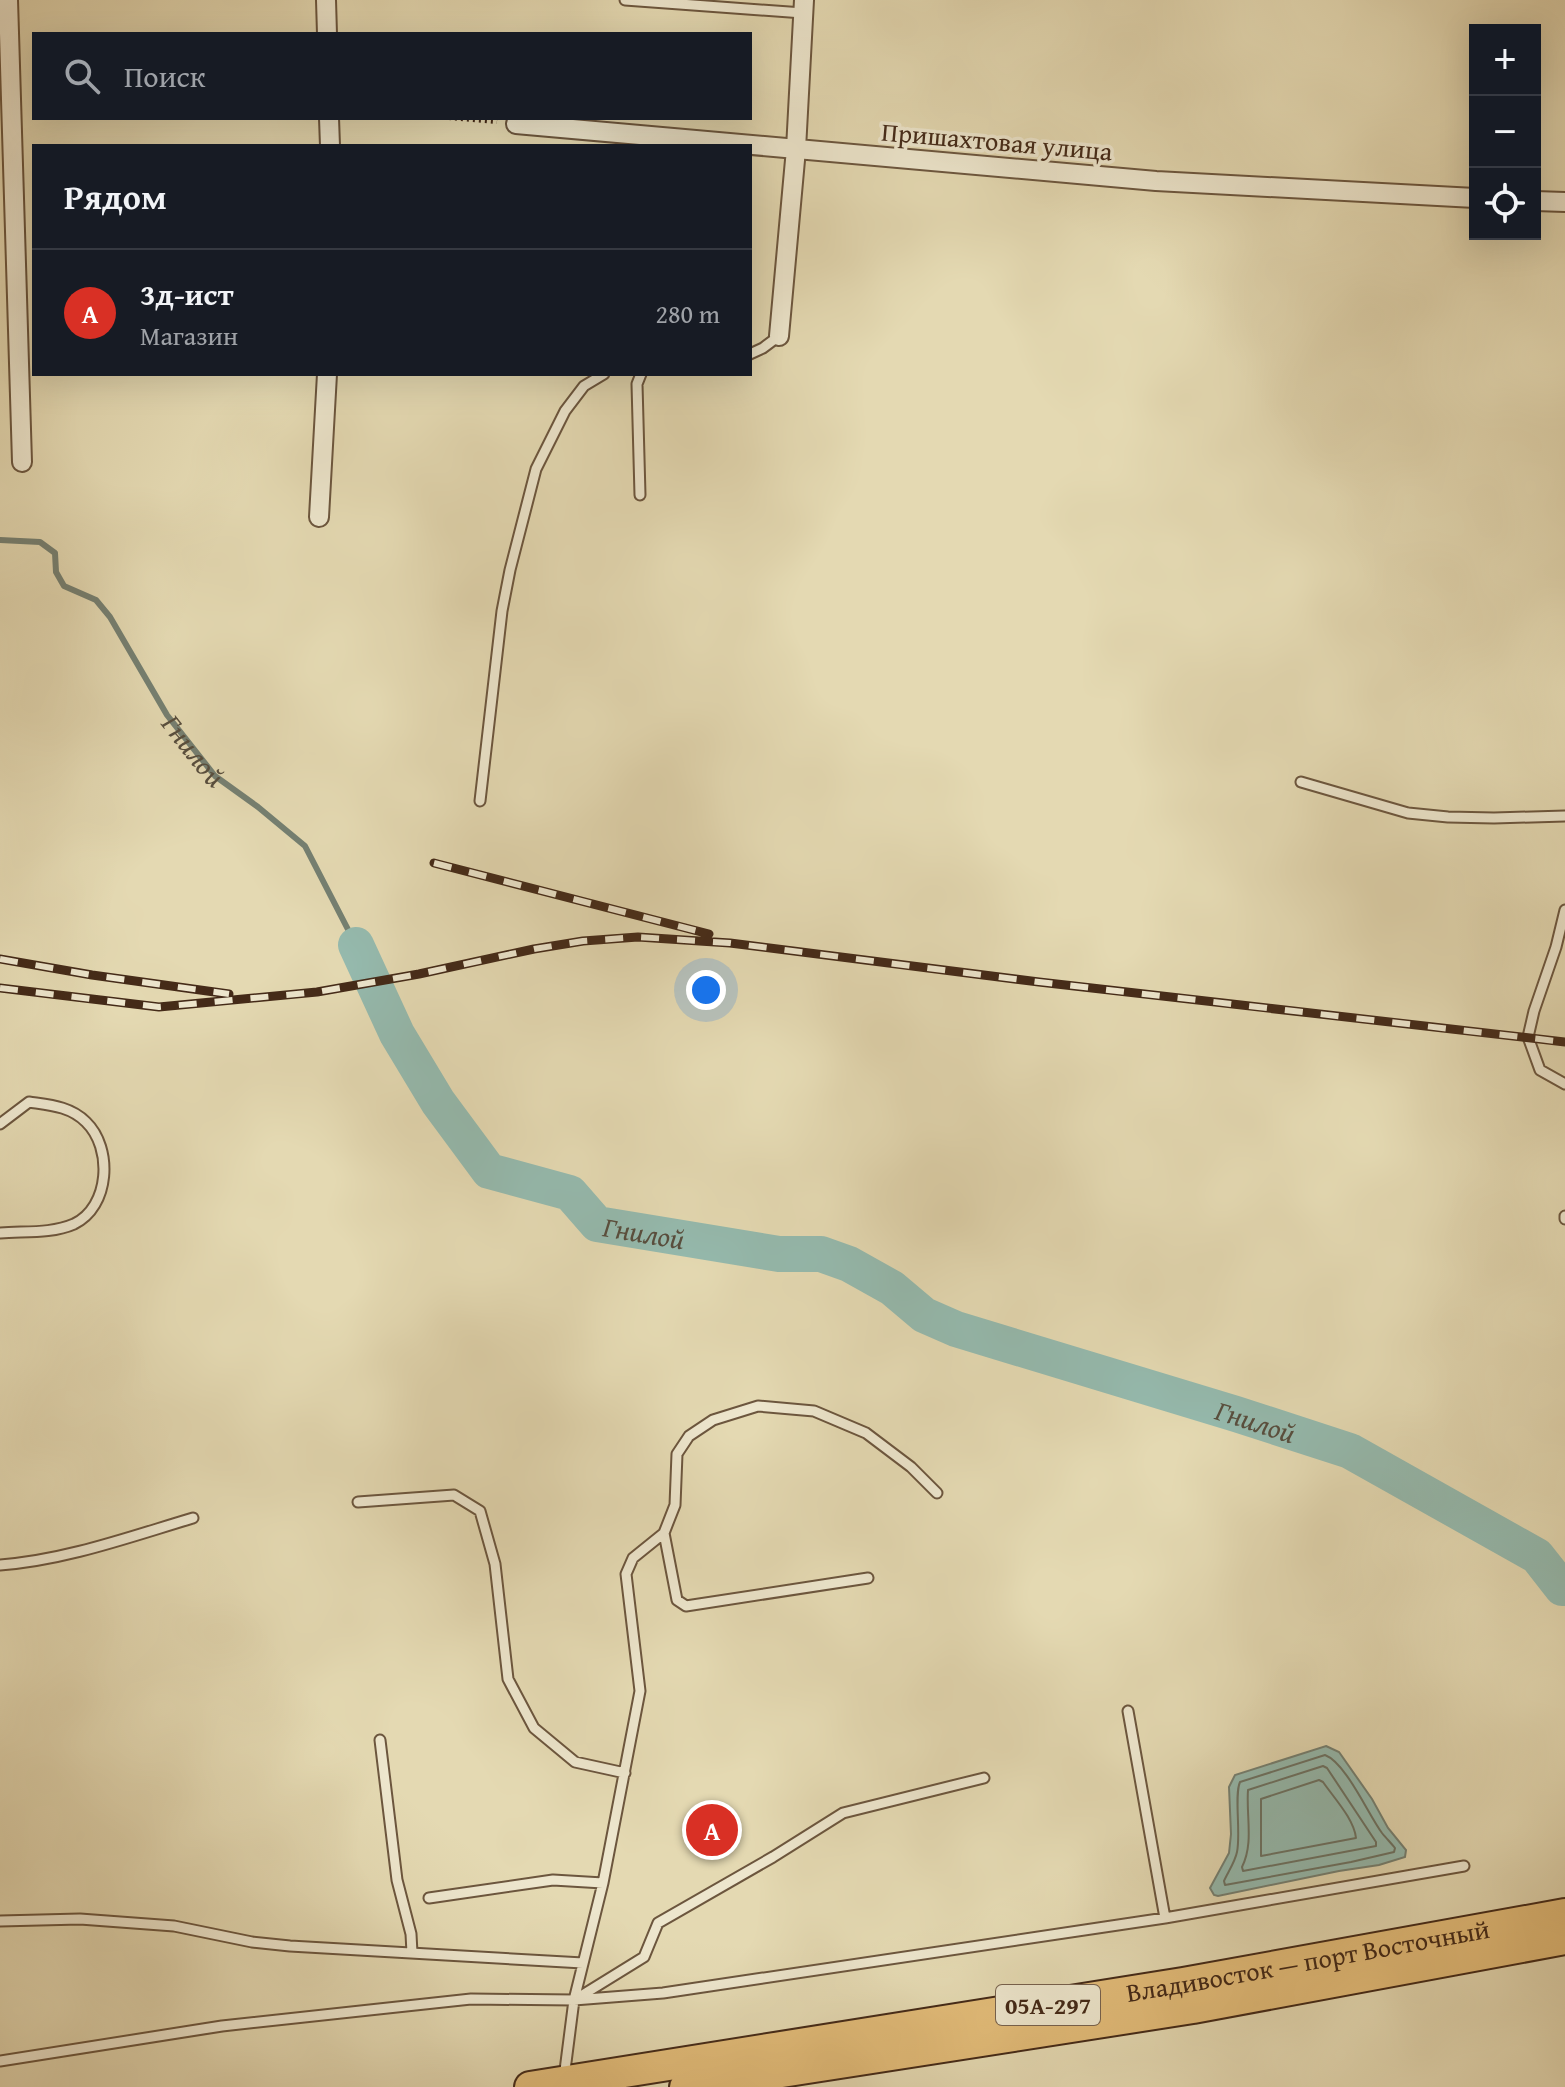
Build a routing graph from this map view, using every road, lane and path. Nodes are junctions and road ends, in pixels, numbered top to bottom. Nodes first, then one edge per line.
1 (8, 0) edge
2 (326, 0) edge
3 (625, 0) edge
4 (804, 6) edge
5 (327, 32) edge
6 (329, 120) edge
7 (471, 120) edge
8 (516, 124) joint
9 (330, 144) edge
10 (740, 144) edge
11 (752, 145) edge
12 (796, 149) junction
13 (1469, 198) edge
14 (1541, 201) edge
15 (1565, 202) edge
16 (779, 336) joint
17 (752, 353) edge
18 (327, 376) edge
19 (601, 376) edge
20 (640, 376) edge
21 (22, 462) dead end
22 (640, 495) dead end
23 (319, 517) dead end
24 (1301, 782) dead end
25 (480, 801) dead end
26 (1565, 816) edge
27 (1565, 910) edge
28 (1565, 1084) edge
29 (0, 1124) edge
30 (0, 1233) edge
31 (937, 1493) dead end
32 (358, 1502) dead end
33 (193, 1518) dead end
34 (664, 1533) junction
35 (0, 1565) edge
36 (868, 1578) dead end
37 (1128, 1711) dead end
38 (380, 1740) dead end
39 (625, 1773) junction
40 (984, 1778) dead end
41 (1464, 1866) dead end
42 (603, 1883) junction
43 (429, 1898) dead end
44 (1565, 1914) edge
45 (1165, 1918) junction
46 (0, 1921) edge
47 (1565, 1939) edge
48 (412, 1953) junction
49 (583, 1963) junction
50 (574, 2000) junction
51 (883, 2057) junction
52 (0, 2061) edge
53 (564, 2082) junction
54 (530, 2087) edge
55 (685, 2087) edge
56 (796, 2087) edge

1 - 21 street
2 - 5 street
3 - 4 lane
4 - 12 street
6 - 9 street
7 - 8 path
8 - 10 street, Пришахтовая улица
11 - 12 street, Пришахтовая улица
12 - 13 street, Пришахтовая улица
12 - 16 street
14 - 15 street
16 - 17 lane
18 - 23 street
19 - 25 lane
20 - 22 lane
24 - 26 lane
27 - 28 lane
29 - 30 lane
31 - 34 lane
32 - 39 lane
33 - 35 lane
34 - 36 lane
34 - 39 lane
37 - 45 lane
38 - 48 lane
39 - 42 lane
40 - 50 lane
41 - 45 lane
42 - 43 lane
42 - 49 lane
44 - 53 highway, Владивосток — порт Восточный / 05А-297
45 - 50 lane
46 - 48 lane
47 - 51 highway, Владивосток — порт Восточный / 05А-297
48 - 49 lane
49 - 50 lane
50 - 52 lane
50 - 53 lane
51 - 55 highway, Владивосток — порт Восточный / 05А-297
51 - 56 highway
53 - 54 highway, Владивосток — порт Восточный / 05А-297

